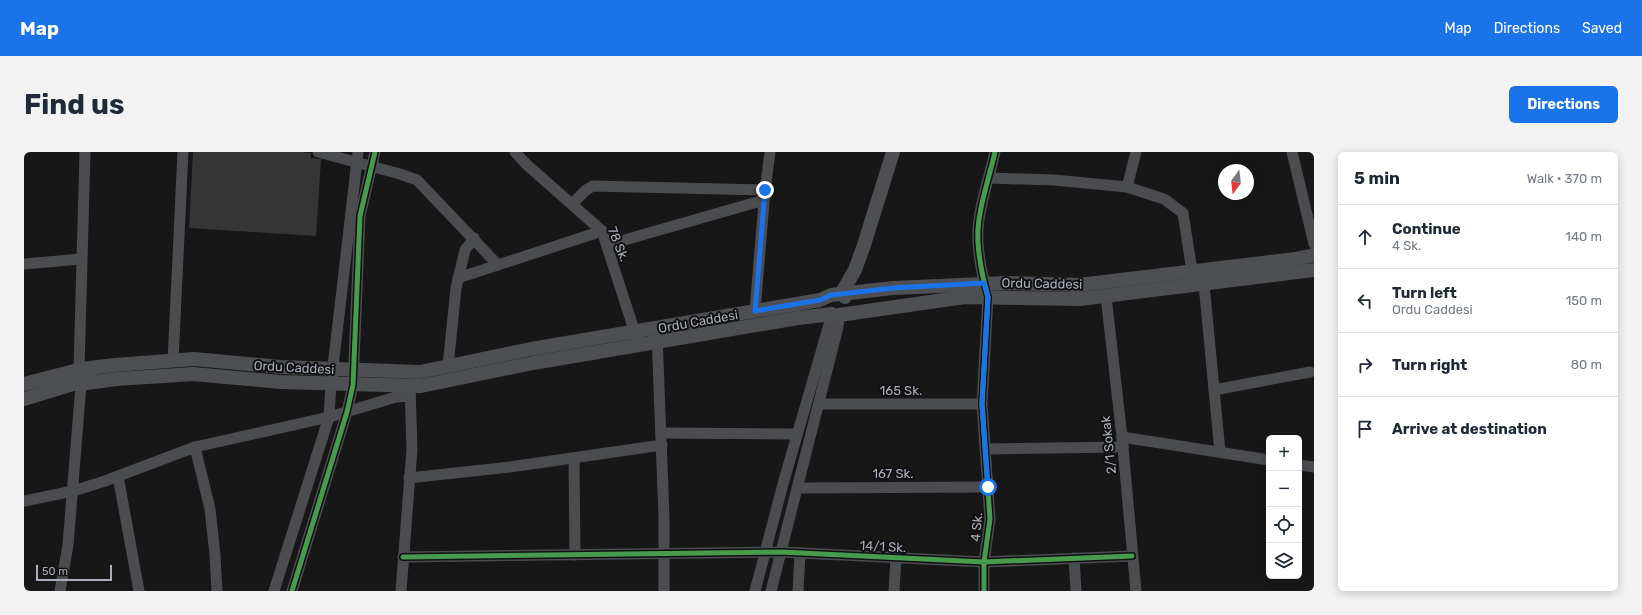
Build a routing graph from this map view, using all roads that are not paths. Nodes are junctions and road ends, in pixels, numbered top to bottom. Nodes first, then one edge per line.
1 (85, 152) edge
2 (183, 152) edge
3 (318, 152) edge
4 (375, 152) edge
5 (515, 152) edge
6 (770, 152) edge
7 (883, 152) edge
8 (893, 152) edge
9 (995, 152) edge
10 (1136, 152) edge
11 (1292, 152) edge
12 (358, 157) edge
13 (372, 166) junction
14 (989, 178) junction
15 (1127, 187) junction
16 (764, 195) junction
17 (572, 204) junction
18 (602, 231) junction
19 (474, 238) junction
20 (1314, 244) edge
21 (607, 245) junction
22 (1314, 255) edge
23 (81, 259) junction
24 (24, 264) edge
25 (498, 265) junction
26 (1314, 270) edge
27 (1198, 271) junction
28 (458, 278) junction
29 (1199, 285) junction
30 (1105, 289) junction
31 (986, 290) junction
32 (833, 296) junction
33 (755, 311) junction
34 (836, 314) junction
35 (656, 328) junction
36 (636, 332) junction
37 (658, 342) junction
38 (638, 346) junction
39 (173, 361) junction
40 (448, 366) junction
41 (333, 369) junction
42 (353, 370) junction
43 (1310, 372) dead end
44 (80, 377) junction
45 (24, 384) edge
46 (331, 384) junction
47 (353, 384) junction
48 (1214, 390) junction
49 (410, 391) junction
50 (24, 399) edge
51 (819, 404) junction
52 (982, 404) junction
53 (347, 412) junction
54 (329, 417) junction
55 (661, 433) junction
56 (797, 434) junction
57 (1122, 442) junction
58 (662, 445) junction
59 (195, 447) junction
60 (986, 450) junction
61 (1220, 452) junction
62 (574, 458) junction
63 (1266, 460) edge
64 (1302, 465) edge
65 (1314, 467) edge
66 (118, 476) junction
67 (410, 478) junction
68 (988, 487) junction
69 (798, 488) junction
70 (73, 491) junction
71 (24, 501) edge
72 (764, 552) junction
73 (781, 552) junction
74 (800, 553) junction
75 (665, 554) junction
76 (575, 555) junction
77 (1132, 556) junction
78 (403, 557) junction
79 (896, 558) junction
80 (1074, 558) junction
81 (984, 562) junction
82 (60, 591) edge
83 (139, 591) edge
84 (217, 591) edge
85 (274, 591) edge
86 (292, 591) edge
87 (401, 591) edge
88 (664, 591) edge
89 (755, 591) edge
90 (771, 591) edge
91 (798, 591) edge
92 (894, 591) edge
93 (984, 591) edge
94 (1076, 591) edge
95 (1136, 591) edge

1 - 23 street
2 - 39 street
3 - 12 street
4 - 13 street
5 - 17 street, 78 Sk.
6 - 16 street
7 - 32 main road
8 - 32 main road
9 - 14 street, 4 Sk.
10 - 15 street
11 - 20 street
12 - 13 street
12 - 41 street
13 - 19 street
13 - 42 street
14 - 15 street
14 - 31 street, 4 Sk.
15 - 27 street
16 - 17 street
16 - 21 street
16 - 33 street
17 - 18 street, 78 Sk.
18 - 21 street, 78 Sk.
18 - 25 street
19 - 25 street
19 - 28 street
21 - 36 street, 78 Sk.
22 - 27 main road, Ordu Caddesi
23 - 24 street
23 - 44 street
25 - 28 street
26 - 29 main road, Ordu Caddesi
27 - 29 main road
27 - 30 main road, Ordu Caddesi
28 - 40 street
29 - 30 main road, Ordu Caddesi
29 - 48 street
30 - 31 main road, Ordu Caddesi
30 - 57 street, 2/1 Sokak
31 - 32 main road, Ordu Caddesi
31 - 34 main road, Ordu Caddesi
31 - 52 street, 4 Sk.
32 - 33 main road, Ordu Caddesi
32 - 34 main road
32 - 34 main road
33 - 35 main road, Ordu Caddesi
34 - 37 main road, Ordu Caddesi
34 - 51 street
34 - 56 street
35 - 36 main road, Ordu Caddesi
35 - 37 street
36 - 38 street, 78 Sk.
36 - 40 main road, Ordu Caddesi
37 - 38 main road, Ordu Caddesi
37 - 55 street
38 - 49 main road, Ordu Caddesi
39 - 41 main road, Ordu Caddesi
39 - 44 main road, Ordu Caddesi
40 - 42 main road, Ordu Caddesi
41 - 42 main road, Ordu Caddesi
41 - 46 street
42 - 47 street
43 - 48 street
44 - 45 main road, Ordu Caddesi
44 - 46 main road, Ordu Caddesi
44 - 50 main road, Ordu Caddesi
44 - 70 street
46 - 47 main road, Ordu Caddesi
46 - 54 street
47 - 49 main road, Ordu Caddesi
47 - 53 street
48 - 61 street
49 - 53 street
49 - 67 street
51 - 52 street, 165 Sk.
51 - 69 street
52 - 60 street, 4 Sk.
53 - 54 street
53 - 86 street
54 - 59 street
54 - 85 street
55 - 56 street
55 - 58 street
56 - 72 street
57 - 60 street
57 - 61 street
57 - 77 street, 2/1 Sokak
58 - 62 street
58 - 75 street
59 - 66 street
59 - 84 street
60 - 68 street, 4 Sk.
61 - 63 street
62 - 67 street
62 - 76 street
64 - 65 street
66 - 70 street
66 - 83 street
67 - 78 street
68 - 69 street, 167 Sk.
68 - 81 street, 4 Sk.
69 - 73 street
70 - 71 street
70 - 82 street
72 - 73 street, 14/1 Sk.
72 - 75 street, 14/1 Sk.
72 - 89 street
73 - 74 street, 14/1 Sk.
73 - 90 street
74 - 79 street, 14/1 Sk.
74 - 91 street
75 - 76 street, 14/1 Sk.
75 - 88 street
76 - 78 street, 14/1 Sk.
77 - 80 street, 14/1 Sk.
77 - 95 street, 2/1 Sokak
78 - 87 street
79 - 81 street, 14/1 Sk.
79 - 92 street
80 - 81 street, 14/1 Sk.
80 - 94 street
81 - 93 street, 4 Sk.

